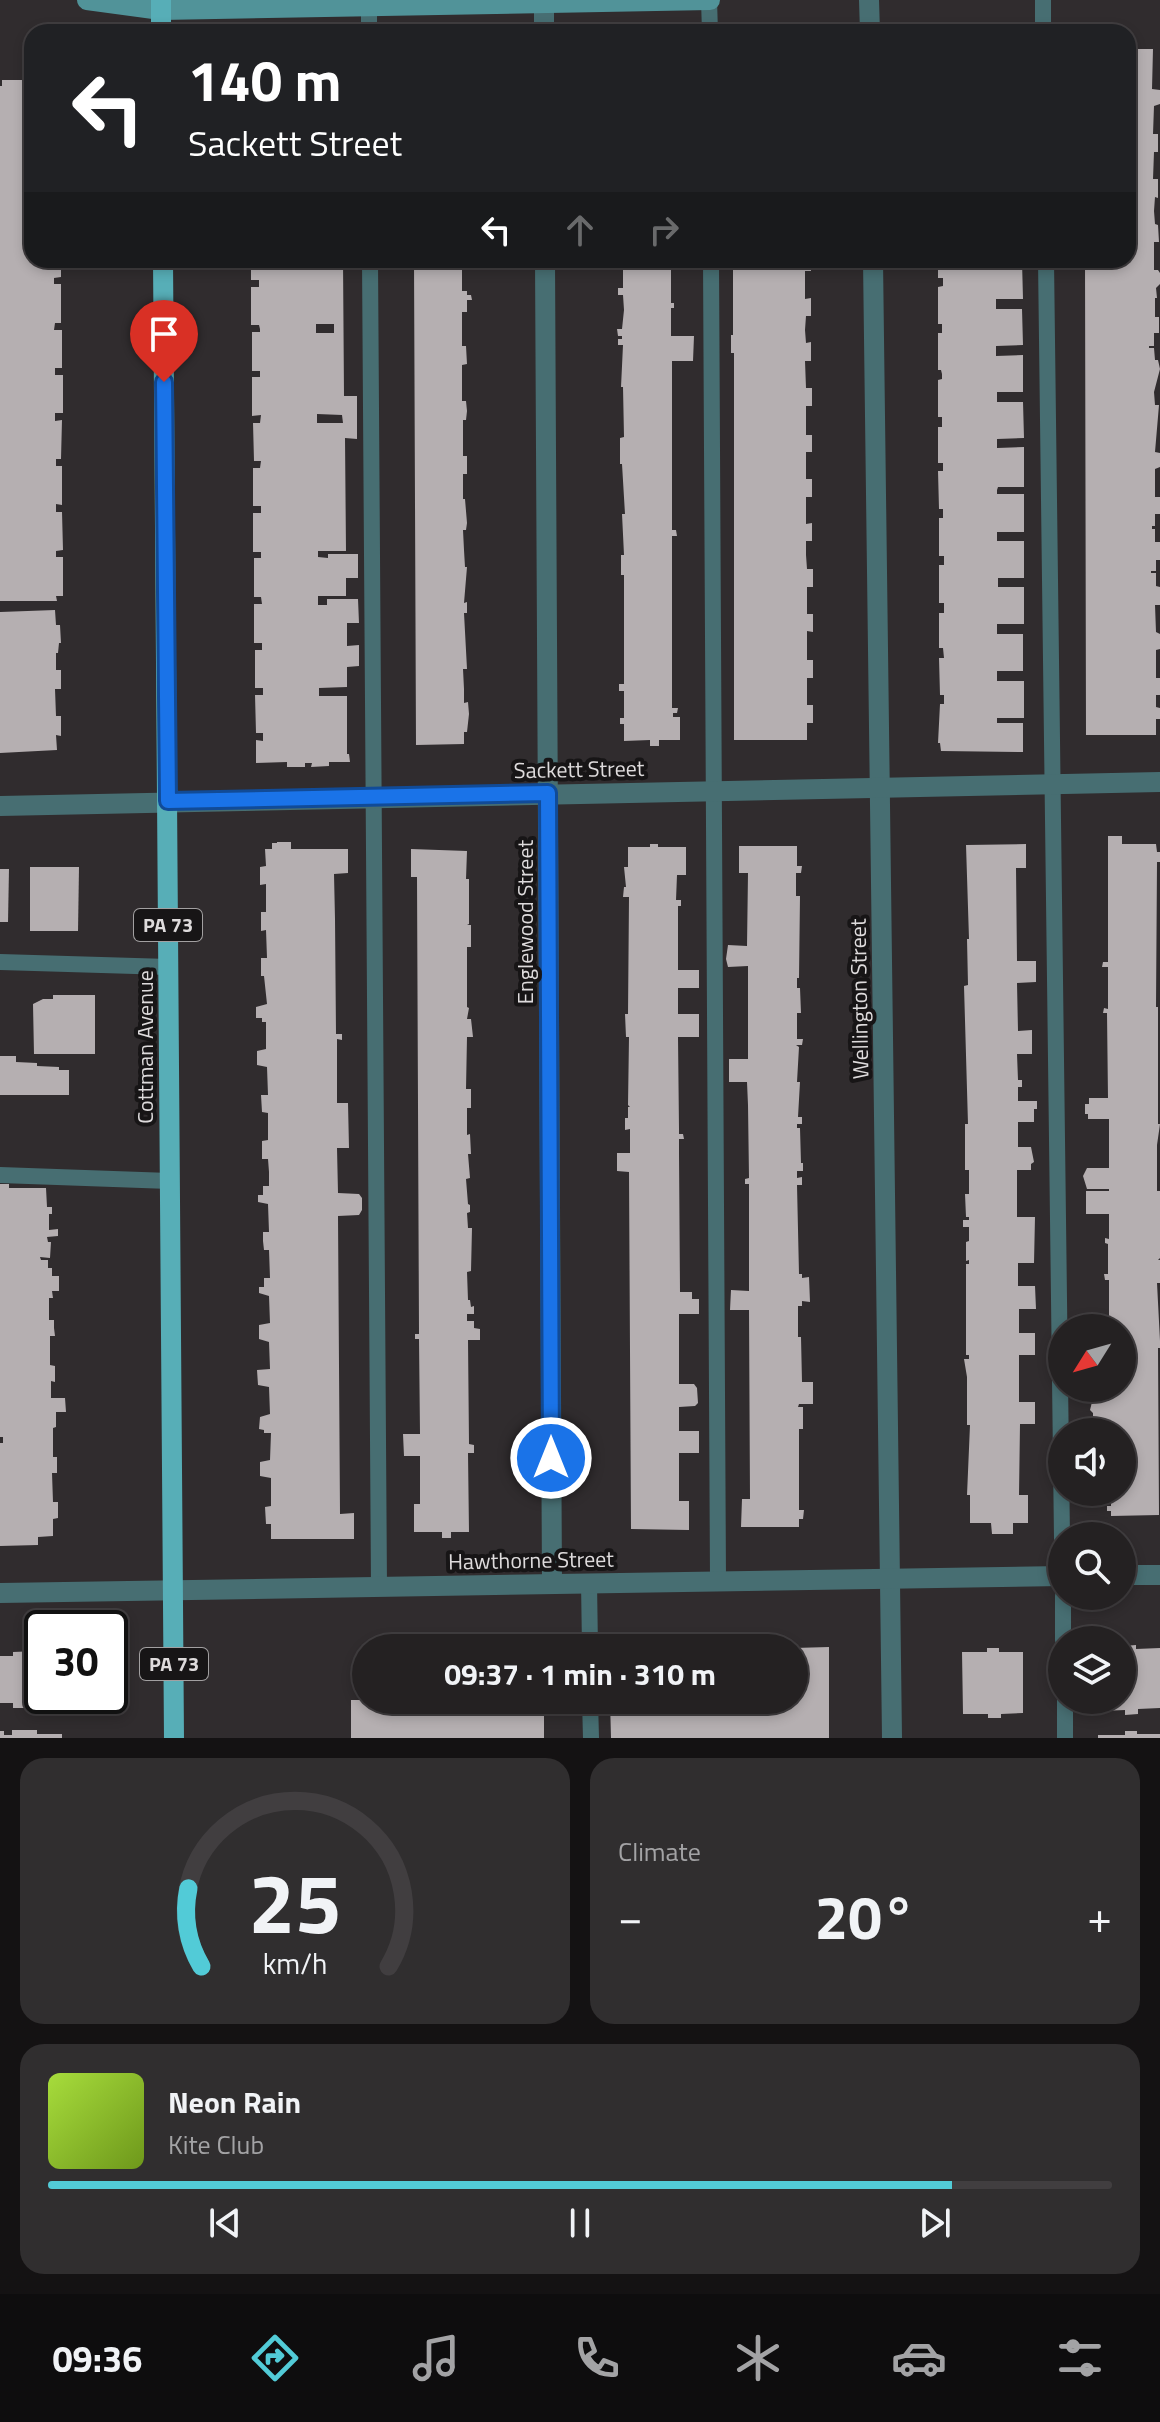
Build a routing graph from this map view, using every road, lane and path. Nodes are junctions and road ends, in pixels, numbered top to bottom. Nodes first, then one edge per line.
1 (87, 0) edge
2 (710, 0) edge
3 (869, 0) edge
4 (1043, 0) edge
5 (544, 2) edge
6 (369, 3) edge
7 (161, 5) edge
8 (369, 24) edge
9 (544, 24) edge
10 (710, 24) edge
11 (870, 24) edge
12 (1043, 24) edge
13 (163, 268) edge
14 (370, 268) edge
15 (545, 268) edge
16 (711, 268) edge
17 (873, 268) edge
18 (1046, 268) edge
19 (1160, 782) edge
20 (1054, 784) junction
21 (880, 786) junction
22 (715, 790) junction
23 (548, 793) junction
24 (373, 797) junction
25 (168, 801) junction
26 (0, 806) edge
27 (0, 962) edge
28 (169, 967) junction
29 (0, 1175) edge
30 (170, 1181) junction
31 (1062, 1522) edge
32 (1136, 1575) edge
33 (1160, 1575) edge
34 (1048, 1576) edge
35 (890, 1578) junction
36 (718, 1580) junction
37 (589, 1582) junction
38 (552, 1583) junction
39 (379, 1587) junction
40 (173, 1591) junction
41 (0, 1593) edge
42 (590, 1634) edge
43 (590, 1714) edge
44 (1065, 1714) edge
45 (174, 1738) edge
46 (591, 1738) edge
47 (892, 1738) edge
48 (1065, 1738) edge

1 - 7 street
2 - 5 street
2 - 10 lane
3 - 11 street
4 - 12 lane
5 - 6 street
5 - 9 street
6 - 7 street
6 - 8 lane
13 - 25 main road, Cottman Avenue / PA 73
14 - 24 lane
15 - 23 street, Englewood Street
16 - 22 lane
17 - 21 street, Wellington Street
18 - 20 lane
19 - 20 street, Sackett Street
20 - 21 street, Sackett Street
20 - 31 lane
21 - 22 street, Sackett Street
21 - 35 street, Wellington Street
22 - 23 street, Sackett Street
22 - 36 lane
23 - 24 street, Sackett Street
23 - 38 street, Englewood Street
24 - 25 street, Sackett Street
24 - 39 lane
25 - 26 street, Sackett Street
25 - 28 main road, Cottman Avenue / PA 73
27 - 28 lane
28 - 30 main road, Cottman Avenue / PA 73
29 - 30 lane
30 - 40 main road, Cottman Avenue / PA 73
32 - 33 street
34 - 35 street, Hawthorne Street
35 - 36 street, Hawthorne Street
35 - 47 street, Wellington Street
36 - 37 street, Hawthorne Street
37 - 38 street, Hawthorne Street
37 - 42 lane
38 - 39 street, Hawthorne Street
39 - 40 street, Hawthorne Street
40 - 41 street, Hawthorne Street
40 - 45 main road, Cottman Avenue / PA 73
43 - 46 lane
44 - 48 lane

